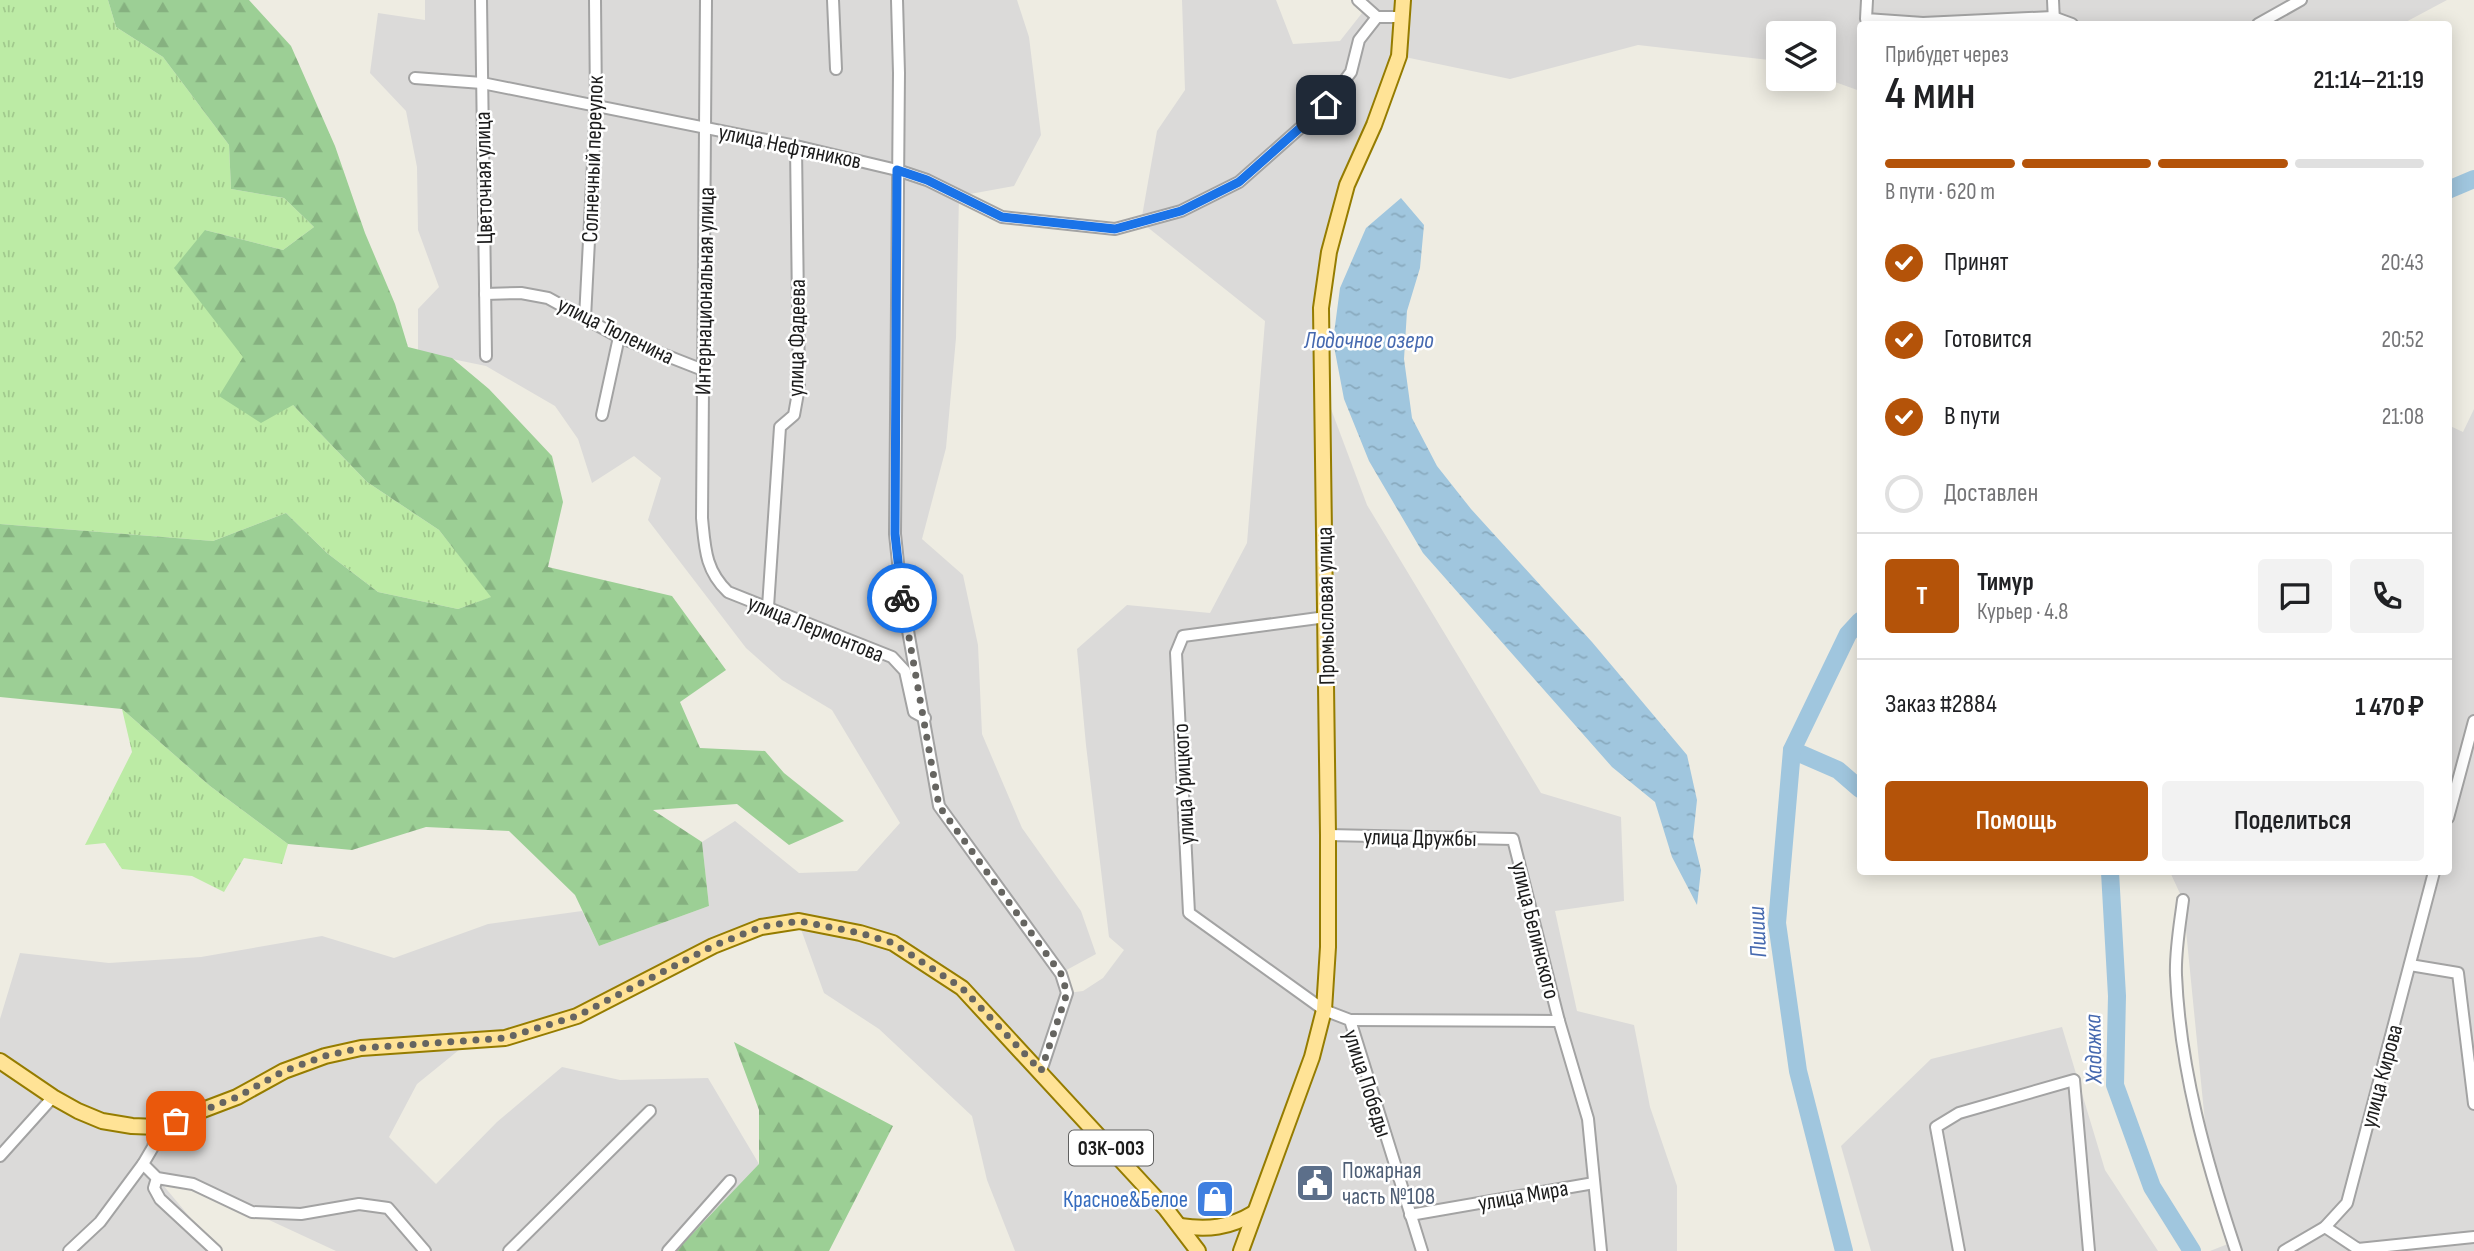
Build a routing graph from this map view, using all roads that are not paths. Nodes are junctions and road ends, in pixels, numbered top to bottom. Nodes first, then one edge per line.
1 (481, 0) edge
2 (595, 0) edge
3 (706, 0) edge
4 (833, 0) edge
5 (897, 0) edge
6 (1357, 0) edge
7 (1403, 0) edge
8 (1867, 0) edge
9 (2053, 0) edge
10 (2301, 0) edge
11 (1377, 17) junction
12 (1402, 17) junction
13 (1894, 21) edge
14 (2053, 21) edge
15 (2263, 21) edge
16 (836, 69) dead end
17 (415, 78) dead end
18 (482, 83) junction
19 (596, 105) junction
20 (706, 127) junction
21 (796, 146) junction
22 (897, 170) junction
23 (485, 293) junction
24 (586, 318) junction
25 (619, 337) junction
26 (486, 356) dead end
27 (704, 370) junction
28 (601, 415) dead end
29 (716, 581) joint
30 (768, 607) junction
31 (1326, 617) junction
32 (925, 718) junction
33 (2474, 721) edge
34 (2452, 803) edge
35 (1328, 835) junction
36 (1513, 839) joint
37 (2433, 875) edge
38 (2183, 900) dead end
39 (2410, 965) junction
40 (1324, 1010) junction
41 (1350, 1020) junction
42 (1559, 1021) junction
43 (0, 1061) edge
44 (1041, 1071) junction
45 (53, 1097) junction
46 (2474, 1104) edge
47 (650, 1111) dead end
48 (158, 1127) junction
49 (0, 1156) edge
50 (143, 1164) junction
51 (157, 1178) junction
52 (730, 1181) dead end
53 (1594, 1183) junction
54 (1254, 1213) junction
55 (1410, 1215) junction
56 (1180, 1226) junction
57 (2325, 1227) junction
58 (2474, 1237) edge
59 (69, 1251) edge
60 (216, 1251) edge
61 (425, 1251) edge
62 (509, 1251) edge
63 (668, 1251) edge
64 (1198, 1251) edge
65 (1241, 1251) edge
66 (1422, 1251) edge
67 (1601, 1251) edge
68 (1959, 1251) edge
69 (2089, 1251) edge
70 (2236, 1251) edge
71 (2284, 1251) edge

1 - 18 street, Цветочная улица
2 - 19 street, Солнечный переулок
3 - 20 street, Интернациональная улица
4 - 16 street
5 - 22 street
6 - 11 street
7 - 12 main road, Промысловая улица
8 - 13 street
9 - 14 street
10 - 15 street
11 - 12 street
11 - 22 street, улица Нефтяников
12 - 31 main road, Промысловая улица
17 - 18 street, улица Нефтяников
18 - 19 street, улица Нефтяников
18 - 23 street, Цветочная улица
19 - 20 street, улица Нефтяников
19 - 24 street, Солнечный переулок
20 - 21 street, улица Нефтяников
20 - 27 street, Интернациональная улица
21 - 22 street, улица Нефтяников
21 - 30 street, улица Фадеева
22 - 32 street
23 - 24 street, улица Тюленина
23 - 26 street, Цветочная улица
24 - 25 street, улица Тюленина
25 - 27 street, улица Тюленина
25 - 28 street
27 - 29 street, Интернациональная улица
29 - 30 street, улица Лермонтова
30 - 32 street, улица Лермонтова
31 - 35 main road, Промысловая улица
31 - 40 street, улица Урицкого
32 - 44 street
33 - 34 street
35 - 36 street, улица Дружбы
35 - 40 main road, Промысловая улица
36 - 42 street, улица Белинского
37 - 39 street, улица Кирова
38 - 70 street
39 - 46 street
39 - 57 street, улица Кирова
40 - 41 street, улица Победы
40 - 54 main road, Промысловая улица
41 - 42 street
41 - 55 street, улица Победы
42 - 53 street, улица Мира
43 - 45 main road, 03К-003
44 - 48 main road, 03К-003
44 - 56 main road, 03К-003
45 - 48 main road, 03К-003
45 - 49 street
47 - 62 street
48 - 50 street
50 - 51 street
50 - 59 street
51 - 60 street
51 - 61 street
52 - 63 street
53 - 55 street, улица Мира
53 - 67 street, улица Мира
54 - 56 main road
54 - 65 main road, Промысловая улица
55 - 66 street, улица Победы
56 - 64 main road, 03К-003
57 - 58 street
57 - 71 street, улица Кирова
68 - 69 street

